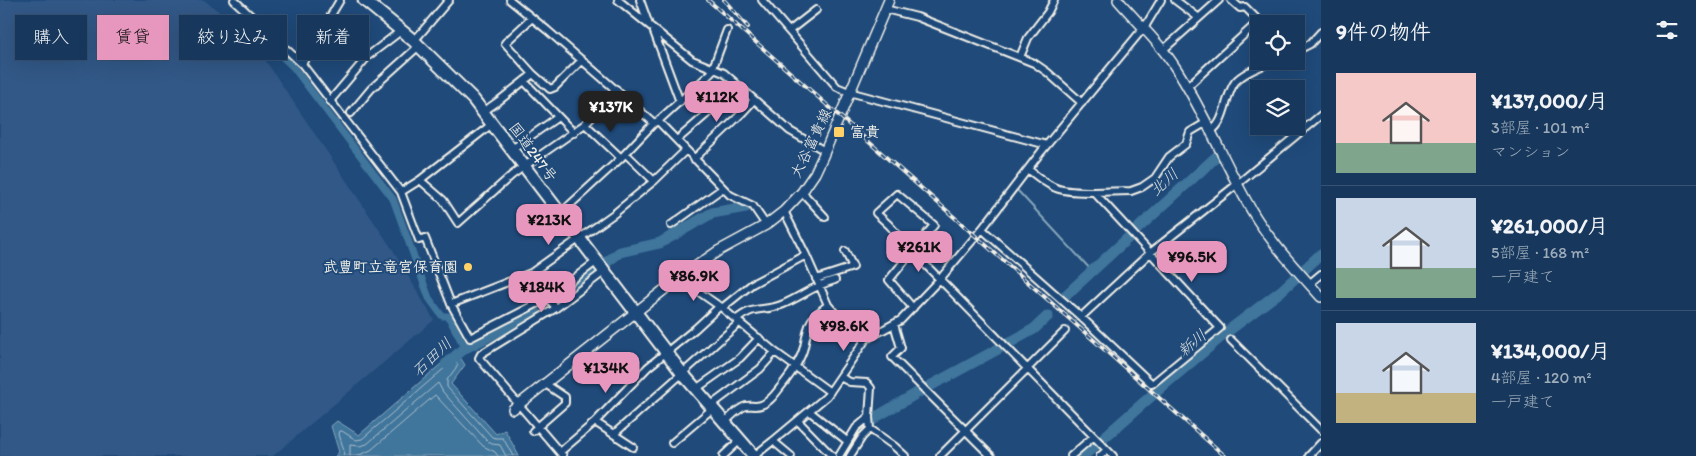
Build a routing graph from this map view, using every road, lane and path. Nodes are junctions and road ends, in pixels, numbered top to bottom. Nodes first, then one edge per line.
1 (234, 0) edge
2 (340, 0) edge
3 (364, 0) edge
4 (449, 0) edge
5 (510, 0) edge
6 (618, 0) edge
7 (640, 0) edge
8 (762, 0) edge
9 (1054, 0) edge
10 (1118, 0) edge
11 (1162, 0) edge
12 (1175, 0) edge
13 (1219, 0) edge
14 (1231, 0) edge
15 (887, 4) edge
16 (816, 10) dead end
17 (1253, 15) edge
18 (532, 18) junction
19 (1199, 18) junction
20 (651, 27) junction
21 (1143, 28) junction
22 (402, 30) junction
23 (726, 30) dead end
24 (788, 31) junction
25 (1250, 31) edge
26 (1321, 32) edge
27 (417, 43) junction
28 (1305, 46) edge
29 (1163, 50) junction
30 (1020, 57) junction
31 (582, 60) junction
32 (302, 64) junction
33 (713, 69) junction
34 (1253, 70) edge
35 (533, 74) junction
36 (524, 81) junction
37 (738, 86) junction
38 (1188, 86) junction
39 (616, 90) junction
40 (849, 92) junction
41 (754, 100) junction
42 (330, 101) junction
43 (680, 102) junction
44 (1082, 103) junction
45 (483, 112) junction
46 (351, 113) dead end
47 (1321, 115) edge
48 (558, 117) junction
49 (656, 122) junction
50 (492, 124) junction
51 (586, 124) junction
52 (1209, 126) junction
53 (574, 133) junction
54 (677, 140) junction
55 (1047, 144) junction
56 (512, 149) junction
57 (686, 150) junction
58 (825, 151) junction
59 (624, 156) junction
60 (694, 159) junction
61 (524, 166) junction
62 (1028, 169) junction
63 (420, 180) junction
64 (654, 181) junction
65 (1238, 184) junction
66 (722, 188) junction
67 (401, 192) junction
68 (802, 192) junction
69 (1094, 192) junction
70 (784, 211) junction
71 (561, 214) junction
72 (825, 217) dead end
73 (671, 225) dead end
74 (766, 225) junction
75 (982, 229) junction
76 (579, 237) junction
77 (845, 251) dead end
78 (912, 252) junction
79 (1150, 253) junction
80 (806, 255) junction
81 (597, 261) junction
82 (605, 271) junction
83 (1321, 274) edge
84 (679, 278) junction
85 (940, 279) junction
86 (835, 280) dead end
87 (817, 282) junction
88 (1308, 282) junction
89 (1321, 297) edge
90 (548, 298) junction
91 (451, 304) junction
92 (828, 305) junction
93 (721, 307) junction
94 (556, 308) junction
95 (913, 308) junction
96 (636, 311) junction
97 (1081, 317) junction
98 (738, 321) junction
99 (894, 324) junction
100 (1065, 331) dead end
101 (758, 338) junction
102 (866, 339) junction
103 (1231, 340) dead end
104 (666, 352) junction
105 (775, 352) junction
106 (795, 366) junction
107 (1028, 370) junction
108 (682, 373) junction
109 (840, 377) junction
110 (544, 383) junction
111 (696, 389) junction
112 (830, 392) junction
113 (516, 406) junction
114 (711, 408) junction
115 (809, 411) junction
116 (869, 417) junction
117 (798, 421) junction
118 (595, 422) junction
119 (724, 423) junction
120 (536, 428) junction
121 (870, 429) junction
122 (1321, 430) edge
123 (965, 432) junction
124 (614, 434) junction
125 (1093, 437) junction
126 (740, 440) junction
127 (773, 441) junction
128 (847, 441) junction
129 (1321, 443) edge
130 (672, 444) dead end
131 (633, 447) dead end
132 (1107, 450) junction
133 (562, 454) edge
134 (723, 456) edge
135 (754, 456) edge
136 (791, 456) edge
137 (832, 456) edge
138 (839, 456) edge
139 (850, 456) edge
140 (905, 456) edge
141 (940, 456) edge
142 (991, 456) edge
143 (1071, 456) edge
144 (1100, 456) edge
145 (1113, 456) edge
146 (1309, 456) edge

1 - 32 street
2 - 32 street
3 - 22 highway, 国道247号
4 - 27 street
5 - 18 street
6 - 20 street
7 - 20 street
8 - 24 street
9 - 30 street
10 - 21 street
11 - 21 street
12 - 19 street
13 - 19 street
14 - 17 street
15 - 30 street
15 - 40 street, 大谷富貴線
16 - 24 street
18 - 31 street
18 - 35 street
19 - 29 street
20 - 33 street
20 - 43 street
21 - 29 street
21 - 44 street
22 - 27 highway, 国道247号
22 - 42 street
23 - 33 street
24 - 40 street
25 - 38 street
26 - 28 street
27 - 45 highway, 国道247号
27 - 46 street
29 - 38 street
30 - 44 street
31 - 35 street
31 - 39 street
32 - 42 street
33 - 37 street
33 - 43 street
34 - 52 street
35 - 36 street
36 - 45 street
36 - 48 street
37 - 41 street
37 - 54 street
38 - 52 street
39 - 49 street
39 - 51 street
40 - 55 street
40 - 58 street, 大谷富貴線
41 - 58 street
41 - 60 street
42 - 67 street
43 - 49 street
44 - 55 street
45 - 50 highway, 国道247号
47 - 65 street
48 - 53 street
48 - 56 street
49 - 54 street
49 - 59 street
50 - 56 highway, 国道247号
50 - 63 street
51 - 53 street
51 - 59 street
52 - 65 street
52 - 69 street
53 - 61 street
54 - 57 street
55 - 62 street
56 - 61 highway, 国道247号
57 - 60 street
57 - 64 street
58 - 68 street, 大谷富貴線
59 - 64 street
59 - 71 street
60 - 66 street
61 - 63 street
61 - 71 highway, 国道247号
62 - 69 street
62 - 75 street
63 - 67 street
64 - 76 street
65 - 79 street
65 - 88 street
66 - 73 street
66 - 74 street
67 - 91 street
68 - 70 street, 大谷富貴線
68 - 72 street
69 - 79 street
70 - 74 street, 大谷富貴線
70 - 80 street
71 - 76 highway, 国道247号
74 - 84 street, 大谷富貴線
75 - 85 street
75 - 97 street
76 - 81 highway, 国道247号
76 - 91 street
77 - 87 street
78 - 78 street
78 - 85 street
78 - 95 street
79 - 97 street
79 - 97 street
80 - 87 street
80 - 93 street
81 - 82 highway, 国道247号
81 - 90 street
82 - 94 street
82 - 96 highway, 国道247号
83 - 88 street
84 - 93 street
84 - 96 street, 大谷富貴線
85 - 95 street
85 - 107 street
86 - 87 street
87 - 92 street
87 - 98 street
88 - 89 street
90 - 91 street
90 - 94 street
92 - 102 street
92 - 106 street
93 - 98 street
93 - 104 street
94 - 113 street
95 - 99 street
96 - 104 highway, 国道247号
96 - 110 street, 大谷富貴線
98 - 101 street
98 - 108 street
99 - 102 street
99 - 123 street
100 - 107 street
101 - 105 street
101 - 111 street
102 - 109 street
103 - 122 street
104 - 108 highway, 国道247号
104 - 118 street
105 - 106 street
105 - 114 street
106 - 112 street
106 - 119 street
107 - 123 street
107 - 125 street
108 - 111 highway, 国道247号
108 - 124 street
109 - 112 street
109 - 116 street
110 - 113 street, 大谷富貴線
110 - 120 street
111 - 114 highway, 国道247号
112 - 115 street
113 - 120 street
114 - 119 highway, 国道247号
114 - 130 street
115 - 117 street
115 - 128 street
116 - 121 street
116 - 128 street
117 - 127 street
117 - 137 street
118 - 124 street
118 - 133 street
119 - 126 highway, 国道247号
120 - 133 street
121 - 139 street
121 - 140 street
123 - 141 street
123 - 142 street
124 - 131 street
125 - 132 street
125 - 143 street
126 - 134 street
126 - 135 highway, 国道247号
127 - 135 street
127 - 136 street
128 - 138 street
129 - 146 street
132 - 144 street
132 - 145 street

